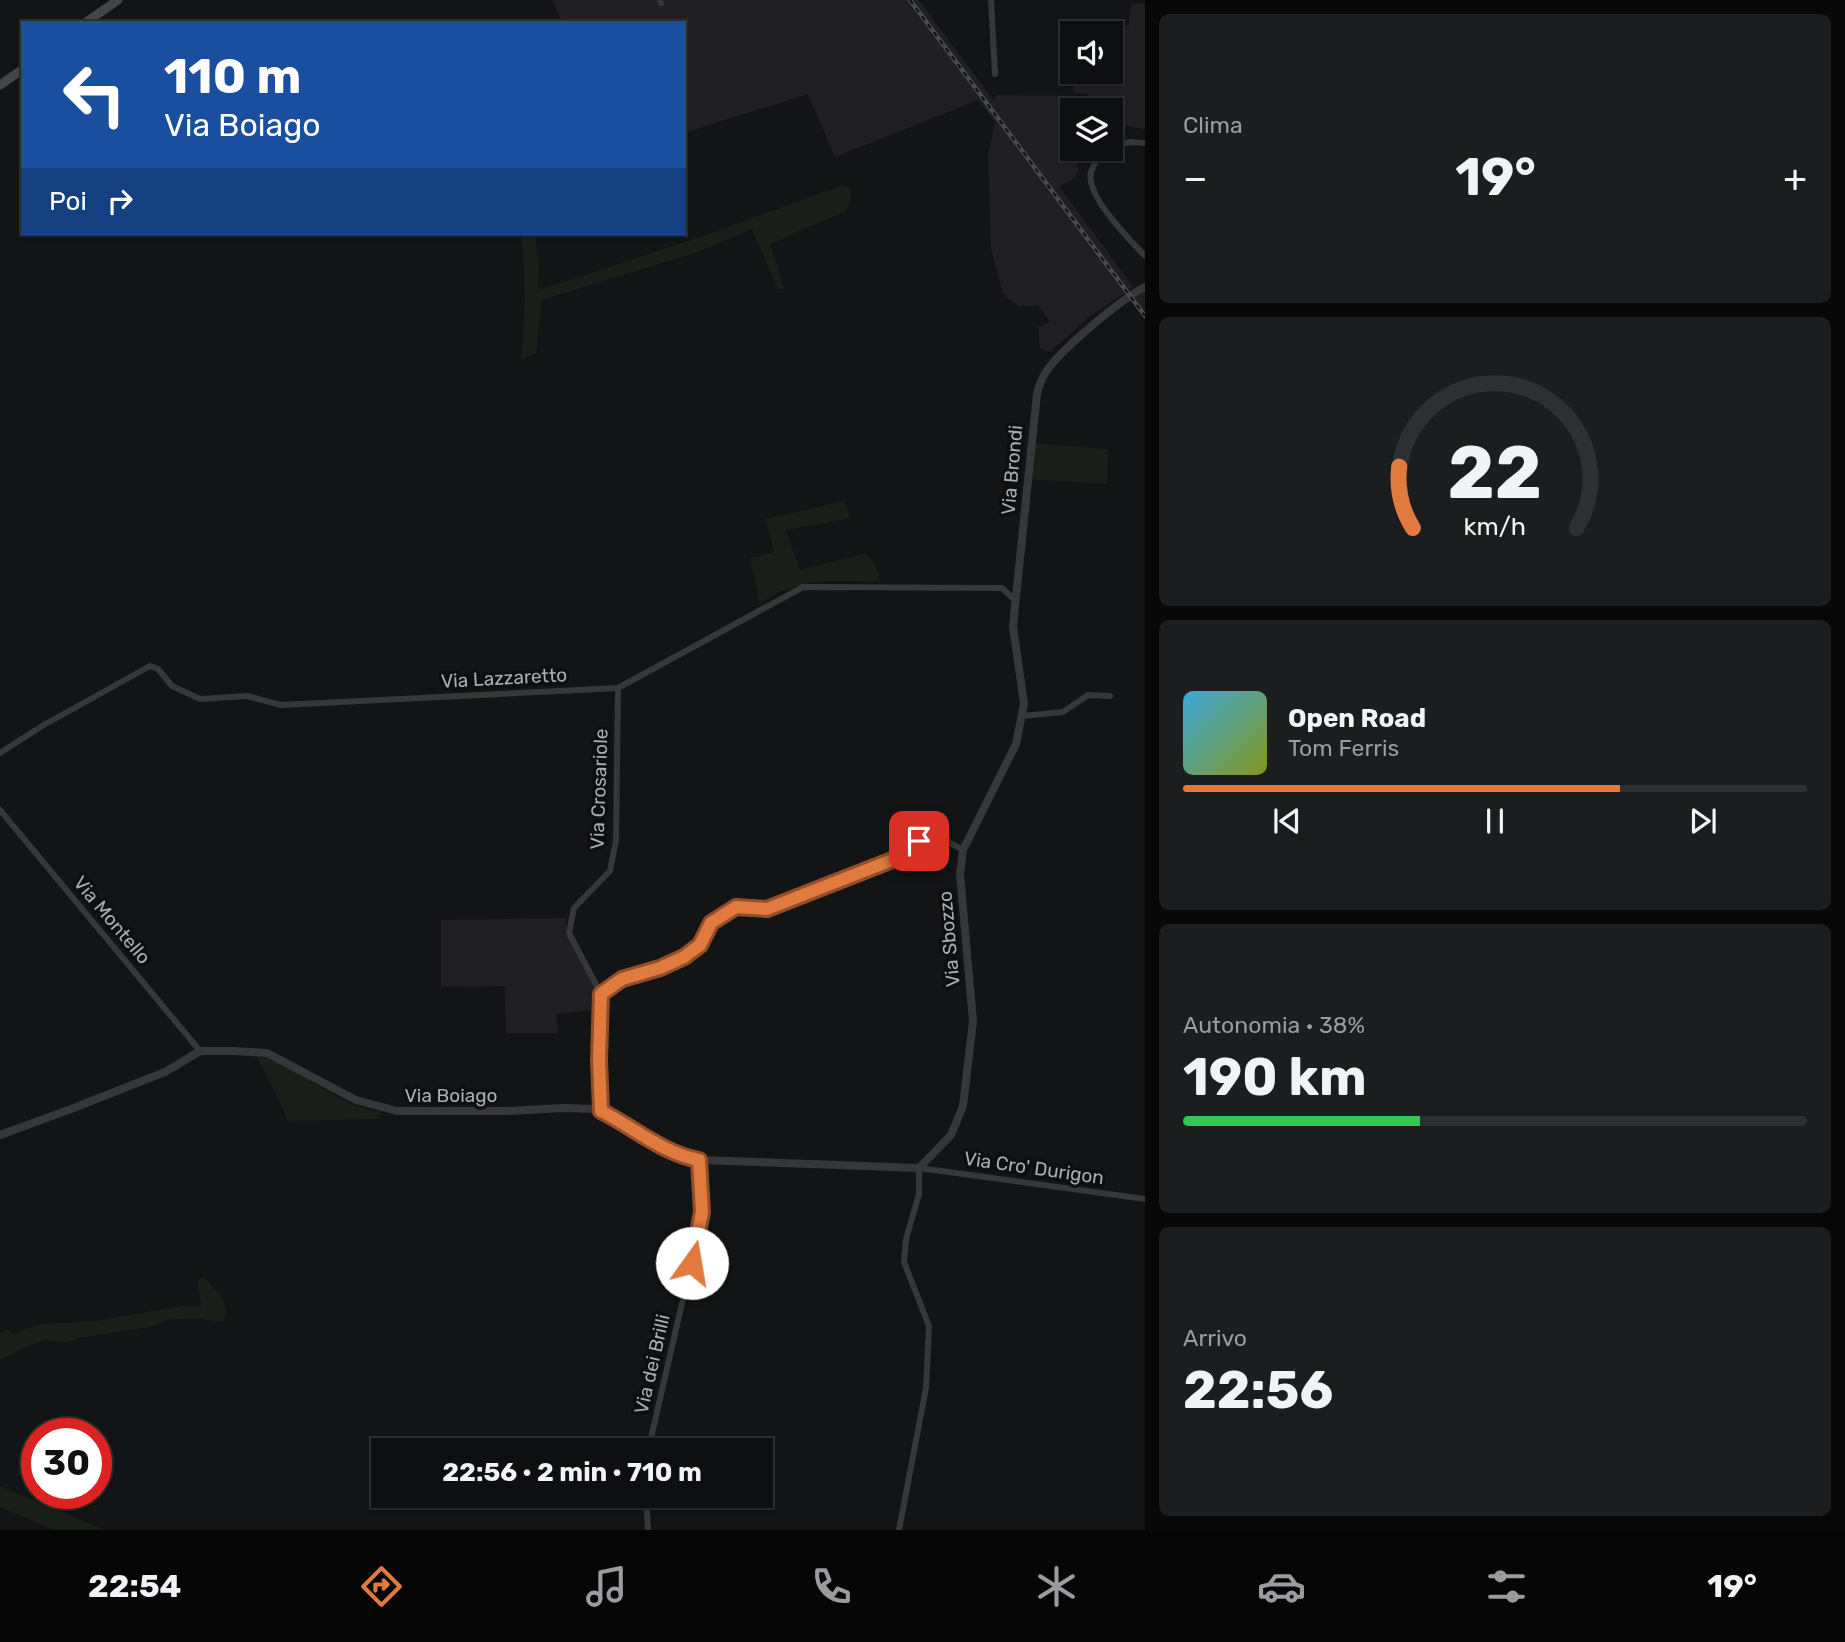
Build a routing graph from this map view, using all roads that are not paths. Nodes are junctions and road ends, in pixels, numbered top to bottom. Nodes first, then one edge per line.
1 (118, 0) edge
2 (990, 0) edge
3 (97, 19) edge
4 (21, 70) edge
5 (995, 74) dead end
6 (0, 85) edge
7 (1145, 142) edge
8 (1123, 144) edge
9 (1100, 161) edge
10 (1145, 256) edge
11 (1145, 287) edge
12 (1016, 600) junction
13 (618, 688) junction
14 (1110, 696) dead end
15 (1024, 704) joint
16 (1022, 716) junction
17 (0, 753) edge
18 (0, 810) edge
19 (963, 850) junction
20 (601, 994) junction
21 (200, 1051) junction
22 (601, 1111) junction
23 (0, 1135) edge
24 (699, 1160) junction
25 (919, 1168) junction
26 (1145, 1199) edge
27 (651, 1438) edge
28 (647, 1508) edge
29 (648, 1530) edge
30 (900, 1530) edge

1 - 3 main road
2 - 5 street
4 - 6 main road
7 - 8 street
9 - 10 street
11 - 12 street, Via Brondi
12 - 13 street, Via Lazzaretto
12 - 15 street, Via Brondi
13 - 17 street, Via Lazzaretto
13 - 20 street, Via Crosariole
14 - 16 street
15 - 16 street, Via Sbozzo
16 - 19 street, Via Sbozzo
18 - 21 street, Via Montello
19 - 20 street
19 - 25 street, Via Sbozzo
20 - 22 street, Via Crosariole
21 - 22 street, Via Boiago
21 - 23 street
22 - 24 street, Via Boiago
24 - 25 street, Via Boiago
24 - 27 street, Via dei Brilli
25 - 26 street, Via Cro' Durigon
25 - 30 street
28 - 29 street

